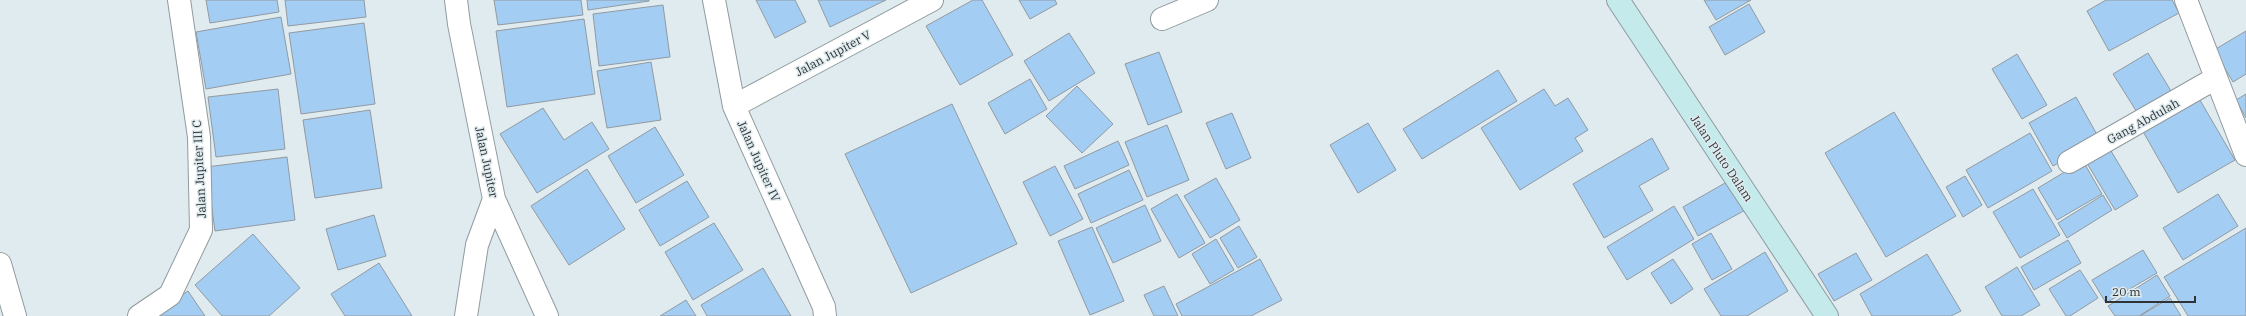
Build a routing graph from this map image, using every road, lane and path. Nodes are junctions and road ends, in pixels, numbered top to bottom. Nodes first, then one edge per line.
1 (179, 0) edge
2 (456, 0) edge
3 (714, 0) edge
4 (932, 0) edge
5 (1207, 0) edge
6 (2186, 0) edge
7 (1621, 1) edge
8 (1162, 19) dead end
9 (2216, 78) junction
10 (734, 106) junction
11 (2246, 155) edge
12 (2069, 162) dead end
13 (494, 199) junction
14 (0, 264) edge
15 (15, 316) edge
16 (139, 316) edge
17 (466, 316) edge
18 (547, 316) edge
19 (825, 316) edge
20 (1827, 316) edge

1 - 16 street, Jalan Jupiter III C
2 - 13 street, Jalan Jupiter
3 - 10 street, Jalan Jupiter IV
4 - 10 street, Jalan Jupiter V
5 - 8 street
6 - 9 street
7 - 20 street, Jalan Pluto Dalam
9 - 11 street
9 - 12 street, Gang Abdulah
10 - 19 street, Jalan Jupiter IV
13 - 17 street
13 - 18 street, Jalan Jupiter
14 - 15 street

